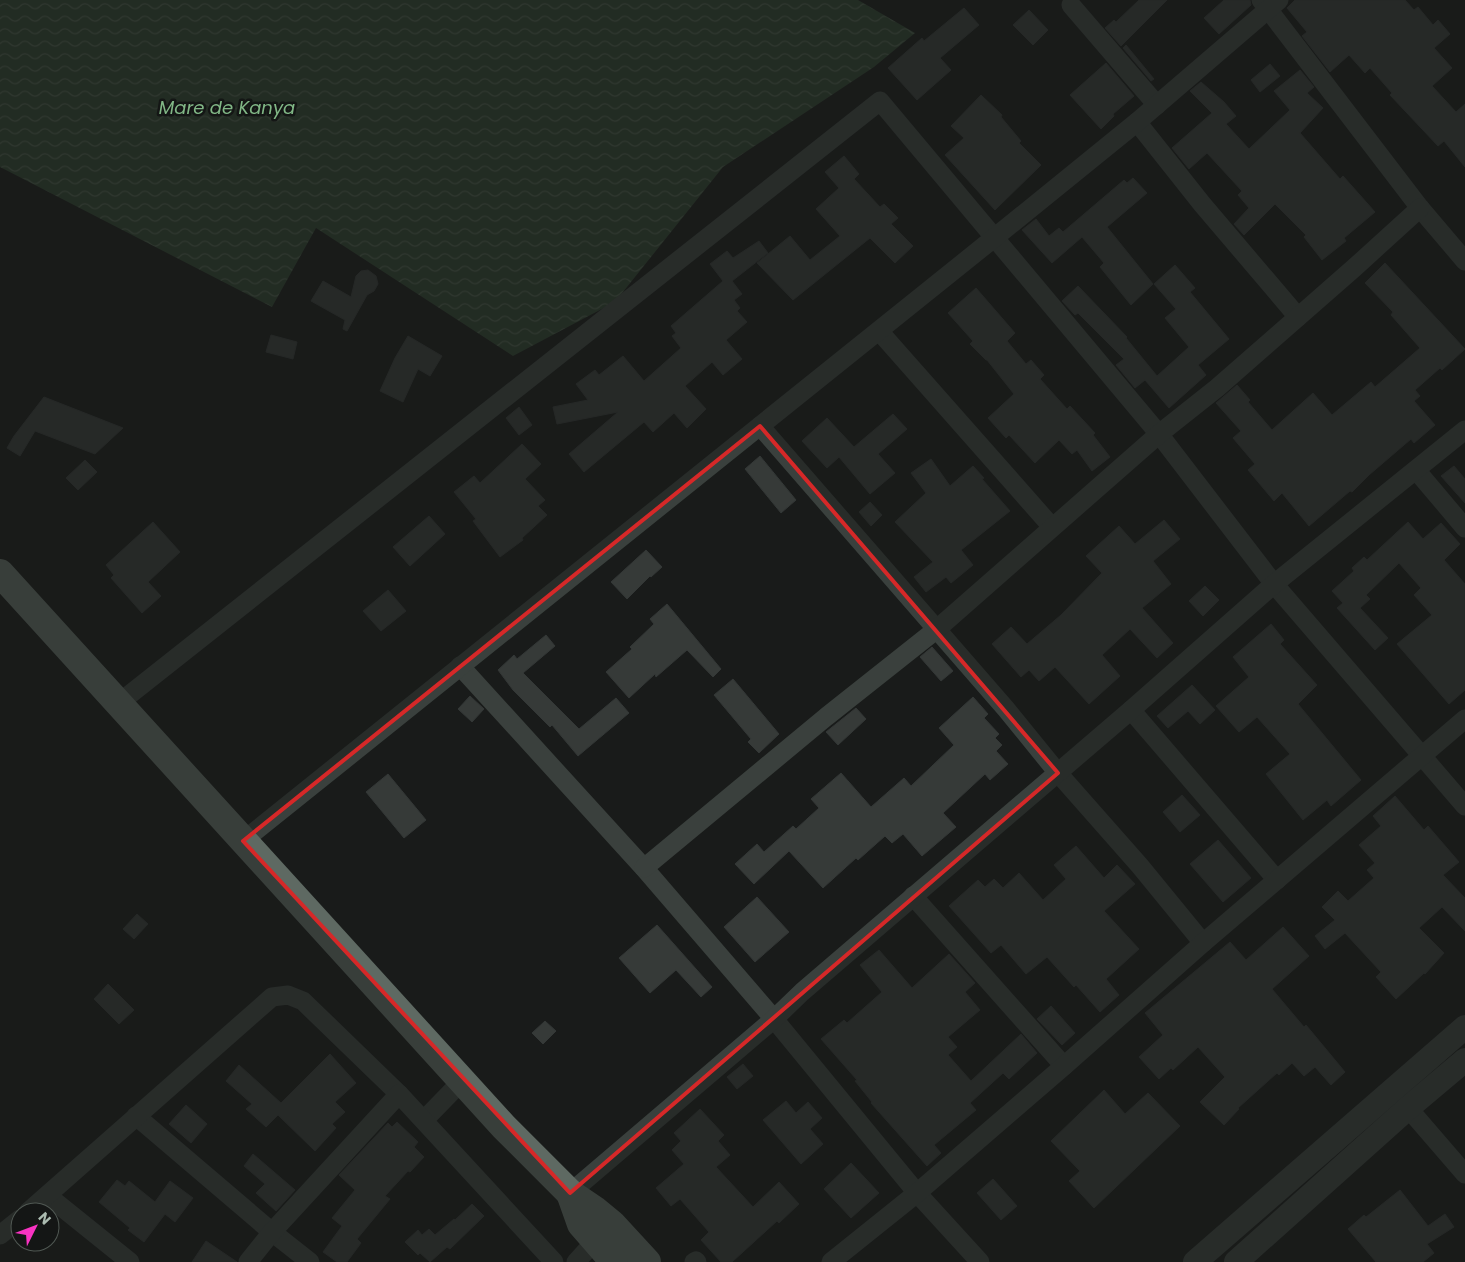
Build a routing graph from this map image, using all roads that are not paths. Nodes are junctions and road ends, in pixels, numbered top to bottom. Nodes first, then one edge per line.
1 (1270, 3) edge
2 (1071, 5) dead end
3 (1157, 105) junction
4 (1136, 122) junction
5 (1420, 208) junction
6 (994, 238) junction
7 (1465, 262) edge
8 (1298, 317) junction
9 (879, 331) junction
10 (760, 426) junction
11 (1465, 430) edge
12 (1159, 434) junction
13 (1416, 470) junction
14 (1052, 527) junction
15 (1465, 528) edge
16 (0, 573) edge
17 (1274, 584) junction
18 (937, 629) junction
19 (460, 666) junction
20 (119, 703) junction
21 (1131, 710) junction
22 (1465, 719) edge
23 (1421, 757) junction
24 (1058, 773) junction
25 (1465, 806) edge
26 (243, 841) junction
27 (644, 868) junction
28 (1277, 880) junction
29 (913, 896) junction
30 (1203, 942) junction
31 (774, 1020) junction
32 (1465, 1027) edge
33 (1465, 1060) edge
34 (1064, 1066) junction
35 (462, 1080) junction
36 (399, 1094) junction
37 (1408, 1108) junction
38 (136, 1116) junction
39 (424, 1120) junction
40 (1465, 1174) edge
41 (570, 1193) junction
42 (917, 1193) junction
43 (48, 1196) junction
44 (40, 1202) edge
45 (10, 1227) edge
46 (272, 1232) junction
47 (0, 1235) edge
48 (595, 1240) junction
49 (130, 1262) edge
50 (248, 1262) edge
51 (310, 1262) edge
52 (554, 1262) edge
53 (576, 1262) edge
54 (614, 1262) edge
55 (646, 1262) edge
56 (831, 1262) edge
57 (980, 1262) edge
58 (1195, 1262) edge
59 (1236, 1262) edge

1 - 3 street
1 - 5 street
2 - 3 street
3 - 4 street
4 - 6 street
4 - 8 street
5 - 7 street
5 - 8 street
6 - 9 street
6 - 12 street
6 - 20 street
8 - 12 street
9 - 10 street
9 - 14 street
10 - 18 street
10 - 19 street
11 - 13 street
12 - 14 street
12 - 17 street
13 - 15 street
13 - 17 street
14 - 18 street
16 - 20 highway
17 - 21 street
17 - 23 street
18 - 24 street
18 - 27 street
19 - 26 street
19 - 27 street
20 - 26 highway
21 - 24 street
21 - 28 street
22 - 23 street
23 - 25 street
23 - 28 street
24 - 29 street
24 - 30 street
26 - 35 highway
27 - 31 street
28 - 30 street
29 - 31 street
29 - 34 street
30 - 34 street
31 - 41 street
31 - 42 street
32 - 58 street
33 - 37 street
34 - 42 street
35 - 39 street
35 - 41 highway
36 - 38 street
36 - 39 street
36 - 46 street
37 - 40 street
37 - 59 street
38 - 43 street
38 - 46 street
39 - 52 street
41 - 48 highway
41 - 55 highway
42 - 56 street
42 - 57 street
43 - 44 street
43 - 49 street
45 - 47 street
46 - 50 street
46 - 51 street
48 - 53 street
48 - 54 highway

